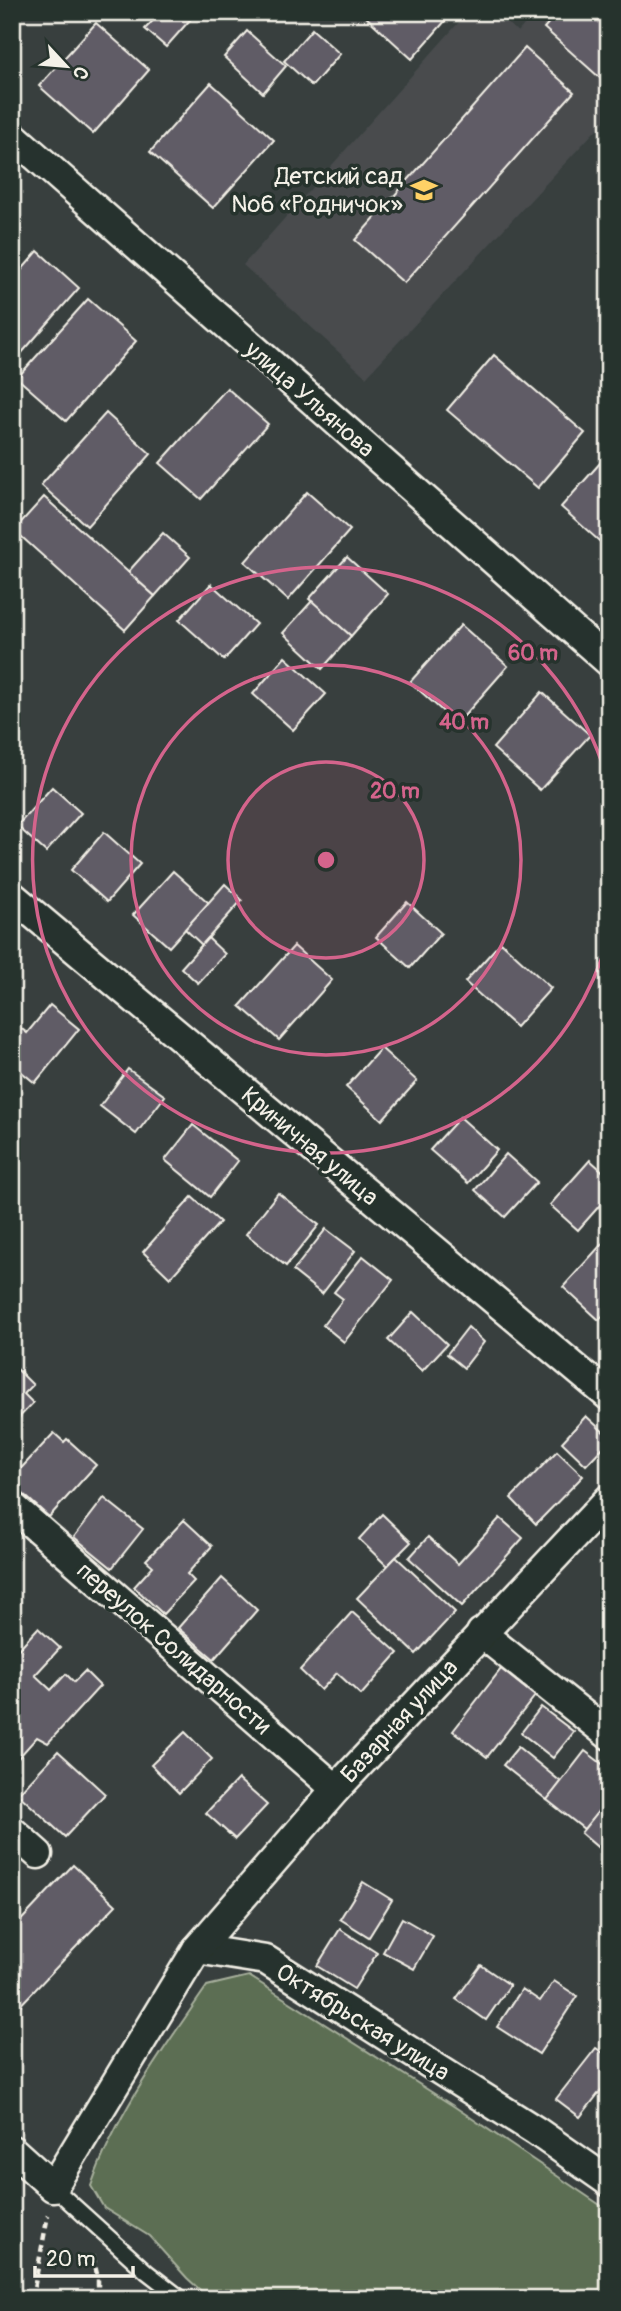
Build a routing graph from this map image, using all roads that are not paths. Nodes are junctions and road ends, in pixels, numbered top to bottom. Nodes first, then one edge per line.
1 (12, 135) edge
2 (609, 662) edge
3 (12, 895) edge
4 (609, 1396) edge
5 (609, 1499) edge
6 (12, 1506) edge
7 (481, 1633) junction
8 (609, 1735) edge
9 (336, 1789) junction
10 (12, 1831) edge
11 (38, 1854) dead end
12 (197, 1949) junction
13 (12, 2150) edge
14 (609, 2182) edge
15 (54, 2187) junction
16 (182, 2299) edge

1 - 2 street, улица Ульянова
3 - 4 street, Криничная улица
5 - 7 street, Базарная улица
6 - 9 street, переулок Солидарности
7 - 8 street
7 - 9 street, Базарная улица
9 - 12 street, Базарная улица
10 - 11 street
12 - 14 street, Октябрьская улица
12 - 15 street
13 - 15 street
15 - 16 lane

